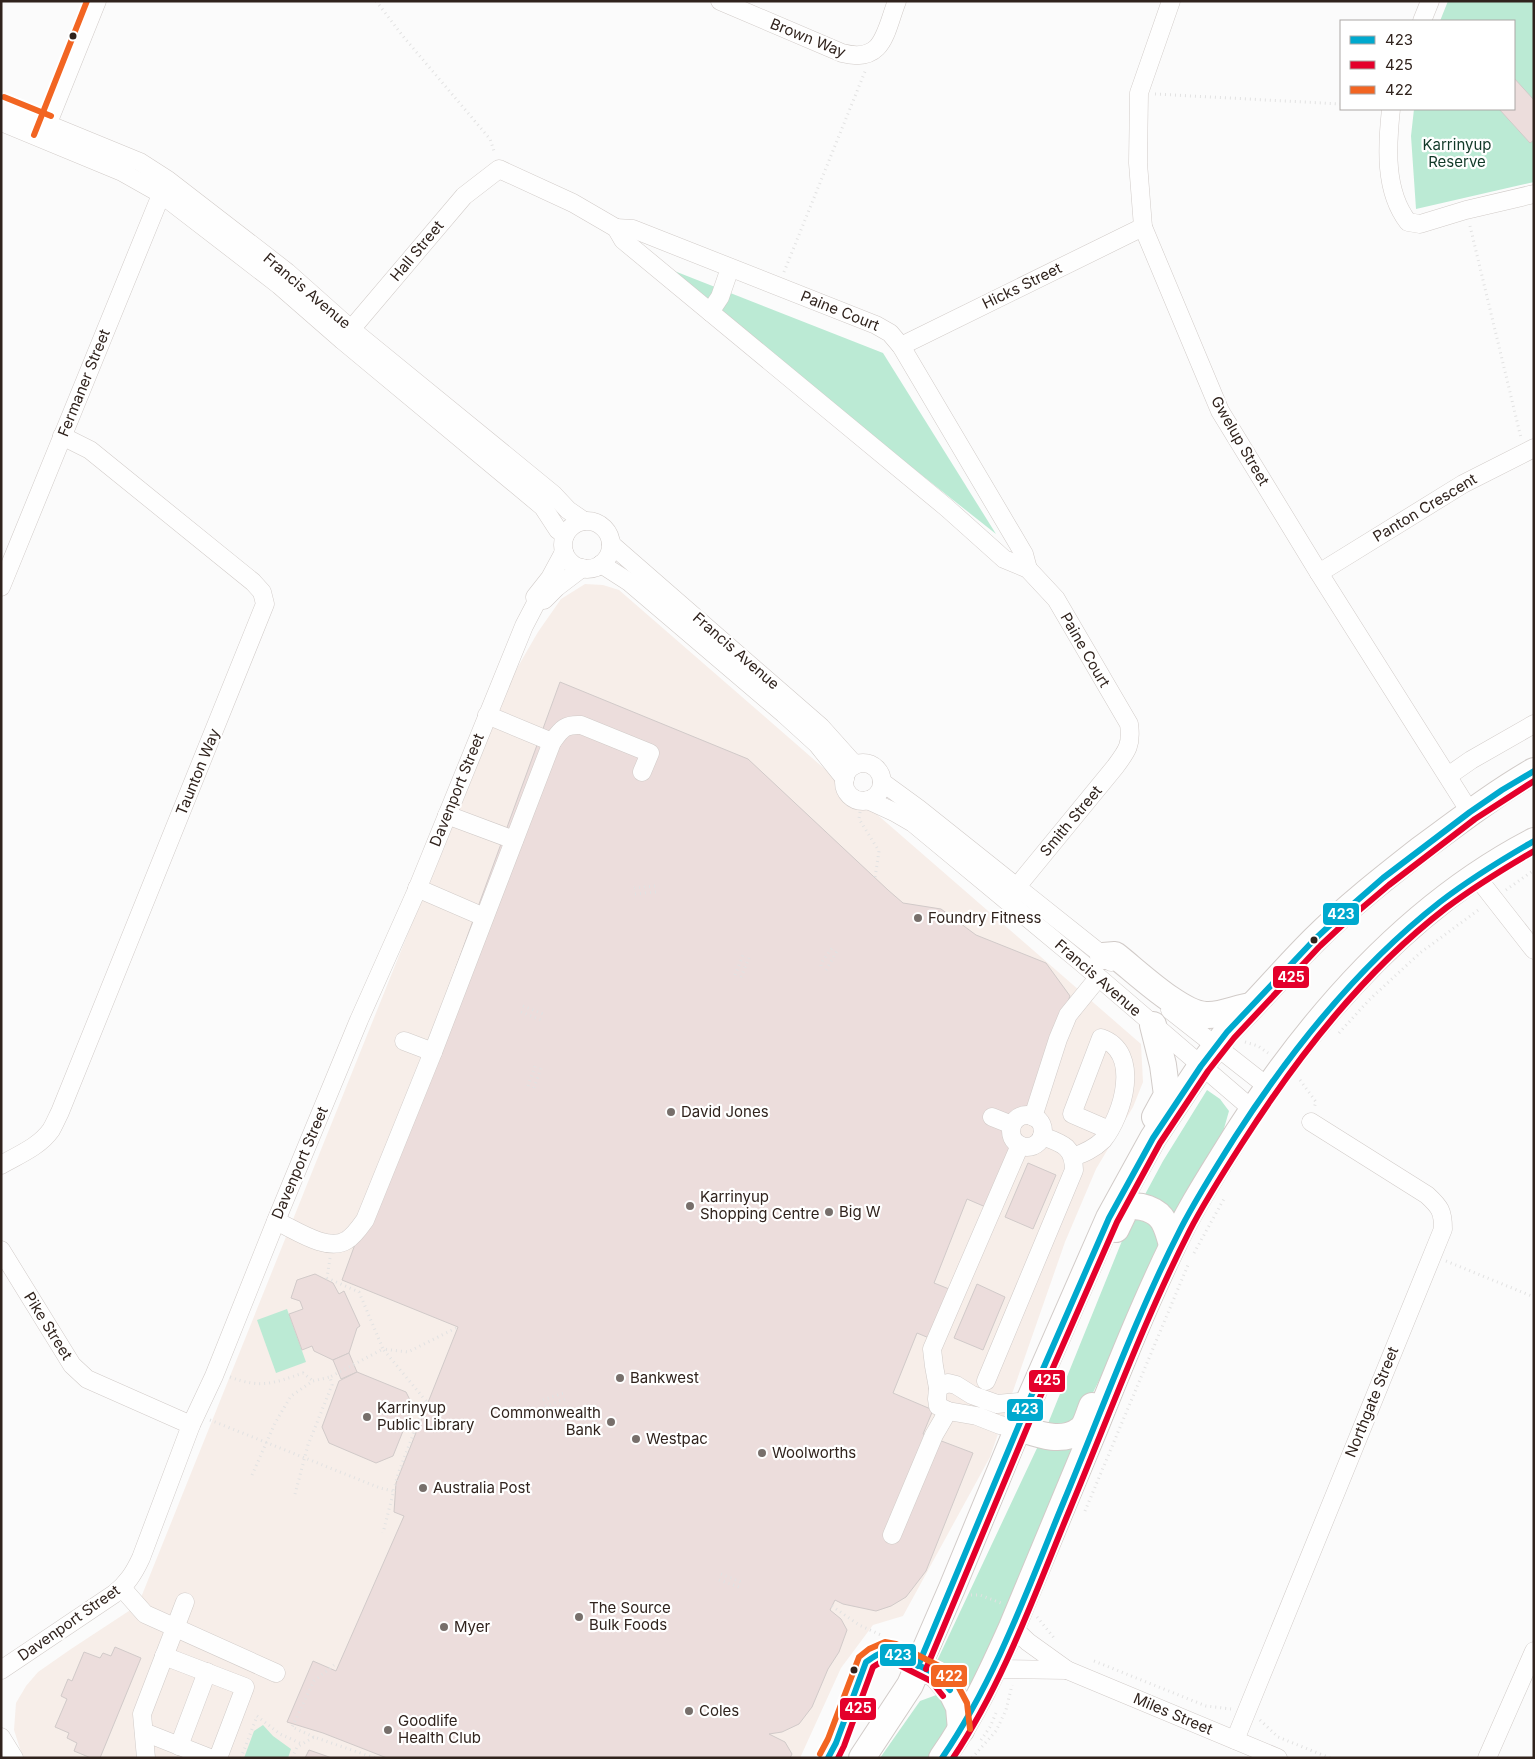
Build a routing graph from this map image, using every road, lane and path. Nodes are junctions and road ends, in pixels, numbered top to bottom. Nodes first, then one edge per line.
1 (97, 1) edge
2 (376, 1) edge
3 (720, 1) edge
4 (897, 1) edge
5 (1171, 1) edge
6 (1430, 1) edge
7 (1422, 20) edge
8 (872, 54) junction
9 (1139, 93) junction
10 (1340, 104) edge
11 (1, 105) edge
12 (1391, 110) edge
13 (1, 122) edge
14 (45, 131) junction
15 (499, 169) junction
16 (164, 187) junction
17 (1534, 194) edge
18 (1466, 210) junction
19 (1143, 227) junction
20 (616, 228) junction
21 (730, 268) junction
22 (778, 287) junction
23 (710, 312) junction
24 (347, 334) junction
25 (901, 346) junction
26 (62, 436) junction
27 (1529, 450) edge
28 (584, 521) junction
29 (565, 543) junction
30 (611, 544) junction
31 (601, 564) junction
32 (582, 568) junction
33 (1028, 569) junction
34 (1319, 574) junction
35 (1, 587) edge
36 (536, 603) junction
37 (487, 716) junction
38 (1534, 724) edge
39 (1131, 738) joint
40 (552, 742) junction
41 (855, 765) junction
42 (1534, 771) edge
43 (642, 772) dead end
44 (1448, 776) junction
45 (845, 779) junction
46 (882, 782) junction
47 (864, 801) junction
48 (1470, 812) junction
49 (447, 814) junction
50 (514, 840) junction
51 (1531, 849) edge
52 (1534, 870) edge
53 (1476, 876) junction
54 (875, 878) dead end
55 (655, 886) dead end
56 (417, 888) junction
57 (634, 888) dead end
58 (656, 892) dead end
59 (635, 894) dead end
60 (1011, 894) junction
61 (1493, 899) junction
62 (484, 917) junction
63 (832, 948) dead end
64 (1534, 950) edge
65 (837, 951) dead end
66 (743, 955) dead end
67 (749, 958) dead end
68 (821, 966) dead end
69 (1100, 967) junction
70 (826, 970) dead end
71 (735, 975) dead end
72 (741, 978) dead end
73 (1253, 1005) junction
74 (523, 1006) dead end
75 (521, 1012) dead end
76 (543, 1014) dead end
77 (541, 1020) dead end
78 (1153, 1025) junction
79 (1337, 1035) dead end
80 (404, 1041) dead end
81 (1214, 1048) junction
82 (433, 1052) junction
83 (535, 1066) dead end
84 (541, 1068) dead end
85 (1289, 1076) junction
86 (528, 1086) dead end
87 (1268, 1087) junction
88 (534, 1088) dead end
89 (1252, 1109) junction
90 (1033, 1117) junction
91 (992, 1118) dead end
92 (1311, 1122) joint
93 (1012, 1125) junction
94 (1109, 1130) junction
95 (1042, 1136) junction
96 (1020, 1145) junction
97 (1073, 1157) junction
98 (1, 1164) edge
99 (1228, 1191) dead end
100 (276, 1221) junction
101 (331, 1244) junction
102 (1172, 1245) junction
103 (1, 1250) edge
104 (1431, 1256) junction
105 (1092, 1259) junction
106 (1534, 1297) edge
107 (458, 1327) dead end
108 (1131, 1340) junction
109 (383, 1349) junction
110 (227, 1375) dead end
111 (330, 1377) junction
112 (313, 1381) junction
113 (986, 1382) dead end
114 (938, 1388) junction
115 (564, 1393) dead end
116 (566, 1399) dead end
117 (543, 1400) dead end
118 (1029, 1401) junction
119 (545, 1406) dead end
120 (948, 1412) junction
121 (208, 1419) dead end
122 (191, 1425) junction
123 (1019, 1428) junction
124 (266, 1443) junction
125 (304, 1458) junction
126 (252, 1475) dead end
127 (393, 1491) junction
128 (295, 1494) dead end
129 (1084, 1513) dead end
130 (383, 1533) dead end
131 (892, 1535) dead end
132 (722, 1574) dead end
133 (719, 1580) dead end
134 (741, 1582) dead end
135 (739, 1587) dead end
136 (122, 1588) junction
137 (952, 1588) junction
138 (185, 1602) dead end
139 (832, 1606) dead end
140 (1024, 1618) junction
141 (175, 1628) junction
142 (882, 1635) dead end
143 (1056, 1640) dead end
144 (1534, 1651) edge
145 (164, 1656) junction
146 (1088, 1659) dead end
147 (334, 1665) dead end
148 (918, 1666) junction
149 (1005, 1669) junction
150 (1, 1670) edge
151 (1068, 1670) junction
152 (206, 1672) junction
153 (276, 1672) dead end
154 (1245, 1714) junction
155 (961, 1730) junction
156 (144, 1732) junction
157 (1, 1737) edge
158 (314, 1737) junction
159 (1235, 1740) junction
160 (302, 1744) junction
161 (179, 1746) junction
162 (14, 1758) edge
163 (146, 1758) edge
164 (210, 1758) edge
165 (218, 1758) edge
166 (240, 1758) edge
167 (292, 1758) edge
168 (375, 1758) edge
169 (828, 1758) edge
170 (862, 1758) edge
171 (942, 1758) edge
172 (972, 1758) edge
173 (1278, 1758) edge
174 (1330, 1758) edge
175 (1487, 1758) edge

1 - 14 street
2 - 15 path
3 - 8 street, Brown Way
4 - 8 street
5 - 9 street, Gwelup Street
6 - 7 street
8 - 22 path
9 - 10 path
9 - 19 street, Gwelup Street
11 - 14 street, Francis Avenue
12 - 18 street
13 - 14 street, Francis Avenue
14 - 16 street, Francis Avenue
15 - 20 street, Paine Court
15 - 24 street, Hall Street
16 - 24 street, Francis Avenue
16 - 26 street, Fermaner Street
17 - 18 street
18 - 27 path
19 - 25 street, Hicks Street
19 - 34 street, Gwelup Street
20 - 21 street, Paine Court
20 - 23 street, Paine Court
21 - 22 street, Paine Court
21 - 23 street
22 - 25 street, Paine Court
23 - 33 street, Paine Court
24 - 28 street, Francis Avenue
24 - 29 street, Francis Avenue
25 - 33 street, Paine Court
26 - 35 street, Fermaner Street
26 - 98 street, Taunton Way
27 - 34 street, Panton Crescent
28 - 29 street
28 - 30 street
29 - 32 street
29 - 36 street, Davenport Street
30 - 31 street
30 - 41 street, Francis Avenue
31 - 32 street
31 - 45 street, Francis Avenue
32 - 36 street, Davenport Street
33 - 39 street, Paine Court
34 - 44 street, Gwelup Street
36 - 37 street, Davenport Street
37 - 40 street
37 - 49 street, Davenport Street
38 - 44 street
39 - 60 street, Smith Street
40 - 43 street
40 - 50 street
41 - 45 street
41 - 46 street, Francis Avenue
42 - 48 highway
44 - 48 street, Gwelup Street
45 - 47 street, Francis Avenue
46 - 47 street
46 - 60 street, Francis Avenue
47 - 54 path
47 - 60 street, Francis Avenue
48 - 73 highway
49 - 50 street
49 - 56 street, Davenport Street
50 - 62 street
51 - 53 highway
52 - 61 path
53 - 61 street
53 - 85 highway
55 - 57 path
56 - 62 street
56 - 100 street, Davenport Street
58 - 59 path
60 - 69 street, Francis Avenue
61 - 64 street
61 - 79 path
62 - 82 street
63 - 68 path
65 - 70 path
66 - 71 path
67 - 72 path
69 - 73 highway
69 - 78 street, Francis Avenue
69 - 81 street, Francis Avenue
69 - 90 street
73 - 81 highway
74 - 76 path
75 - 77 path
78 - 81 street, Francis Avenue
78 - 105 highway
80 - 82 street
81 - 85 path
81 - 87 street, Francis Avenue
81 - 89 street, Francis Avenue
81 - 105 highway
82 - 101 street
83 - 86 path
84 - 88 path
85 - 87 highway
85 - 92 path
87 - 89 highway
89 - 102 highway
90 - 93 street
90 - 95 street
91 - 93 street
92 - 104 street, Northgate Street
93 - 96 street
94 - 94 street
94 - 97 street
95 - 96 street
95 - 97 street
96 - 114 street
97 - 113 street
99 - 129 path
100 - 101 street
100 - 122 street, Davenport Street
101 - 109 path
102 - 105 highway
102 - 108 highway
103 - 122 street, Pike Street
104 - 106 path
104 - 154 street, Northgate Street
105 - 118 highway
107 - 109 path
108 - 123 highway
108 - 140 highway
109 - 111 path
109 - 127 path
110 - 112 path
111 - 112 path
111 - 125 path
112 - 124 path
114 - 118 street
114 - 120 street
115 - 117 path
116 - 119 path
118 - 123 highway
120 - 123 street
120 - 131 street
121 - 124 path
122 - 136 street, Davenport Street
123 - 137 highway
124 - 125 path
124 - 126 path
125 - 127 path
125 - 128 path
127 - 130 path
132 - 134 path
133 - 135 path
136 - 141 street
136 - 150 street, Davenport Street
137 - 140 path
137 - 148 highway
138 - 141 street
139 - 142 path
140 - 143 path
140 - 149 highway
140 - 151 street, Miles Street
141 - 145 street
141 - 153 street
144 - 175 street
145 - 152 street
145 - 156 street
146 - 154 path
147 - 158 path
148 - 155 highway
148 - 169 street
148 - 170 highway
149 - 151 street, Miles Street
149 - 155 highway
149 - 172 path
151 - 159 street, Miles Street
152 - 161 street
152 - 165 street
154 - 159 street, Northgate Street
154 - 174 path
155 - 171 highway
156 - 161 street
156 - 163 street
157 - 162 street
158 - 160 path
158 - 168 path
159 - 173 street, Miles Street
160 - 166 path
160 - 167 path
161 - 164 street

